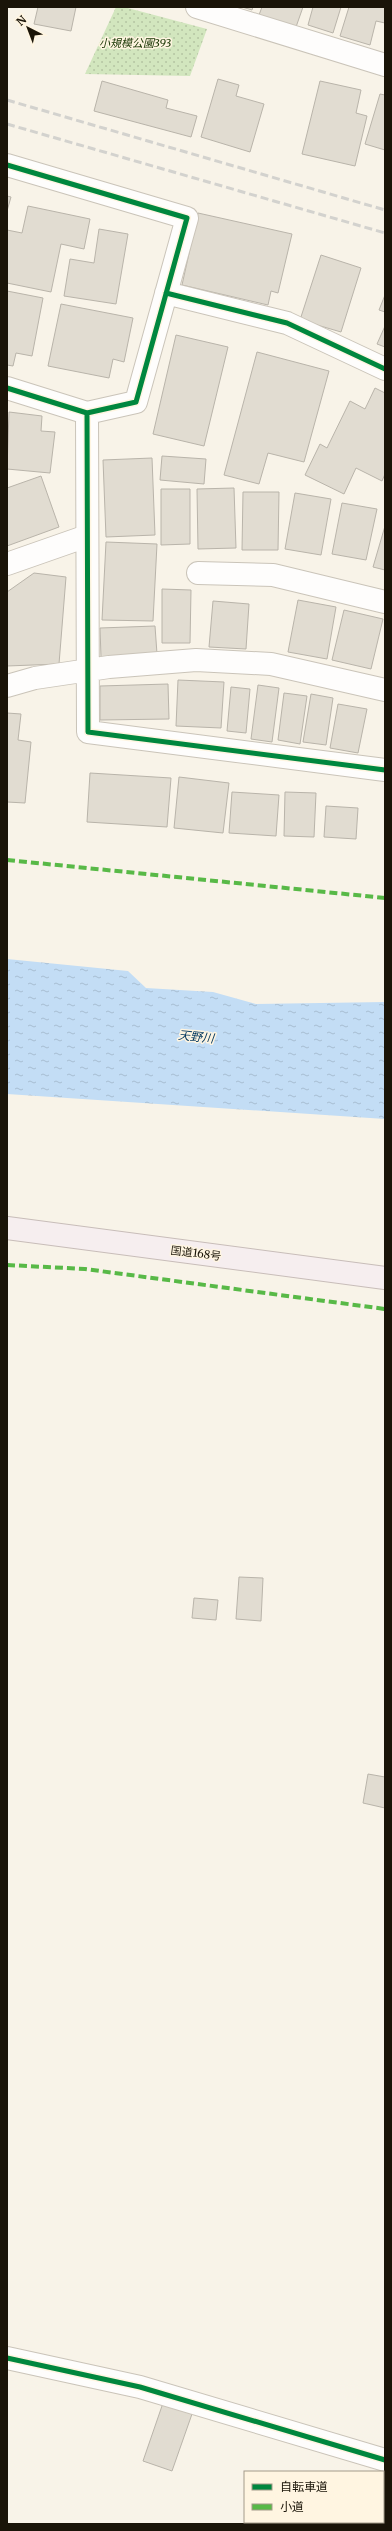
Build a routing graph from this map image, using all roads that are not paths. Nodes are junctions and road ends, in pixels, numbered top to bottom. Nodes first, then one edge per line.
1 (197, 7) edge
2 (385, 65) edge
3 (7, 164) edge
4 (166, 293) junction
5 (385, 369) edge
6 (7, 388) edge
7 (87, 413) junction
8 (87, 536) junction
9 (7, 564) edge
10 (198, 573) dead end
11 (385, 602) edge
12 (87, 670) junction
13 (7, 686) edge
14 (385, 690) edge
15 (385, 770) edge
16 (7, 1228) edge
17 (385, 1278) edge
18 (7, 2358) edge
19 (385, 2460) edge

1 - 2 street
3 - 4 street
4 - 5 street
4 - 7 street
6 - 7 street
7 - 8 street
8 - 9 street
8 - 12 street
10 - 11 street
12 - 13 street
12 - 14 street
12 - 15 street
16 - 17 highway, 国道168号
18 - 19 street

